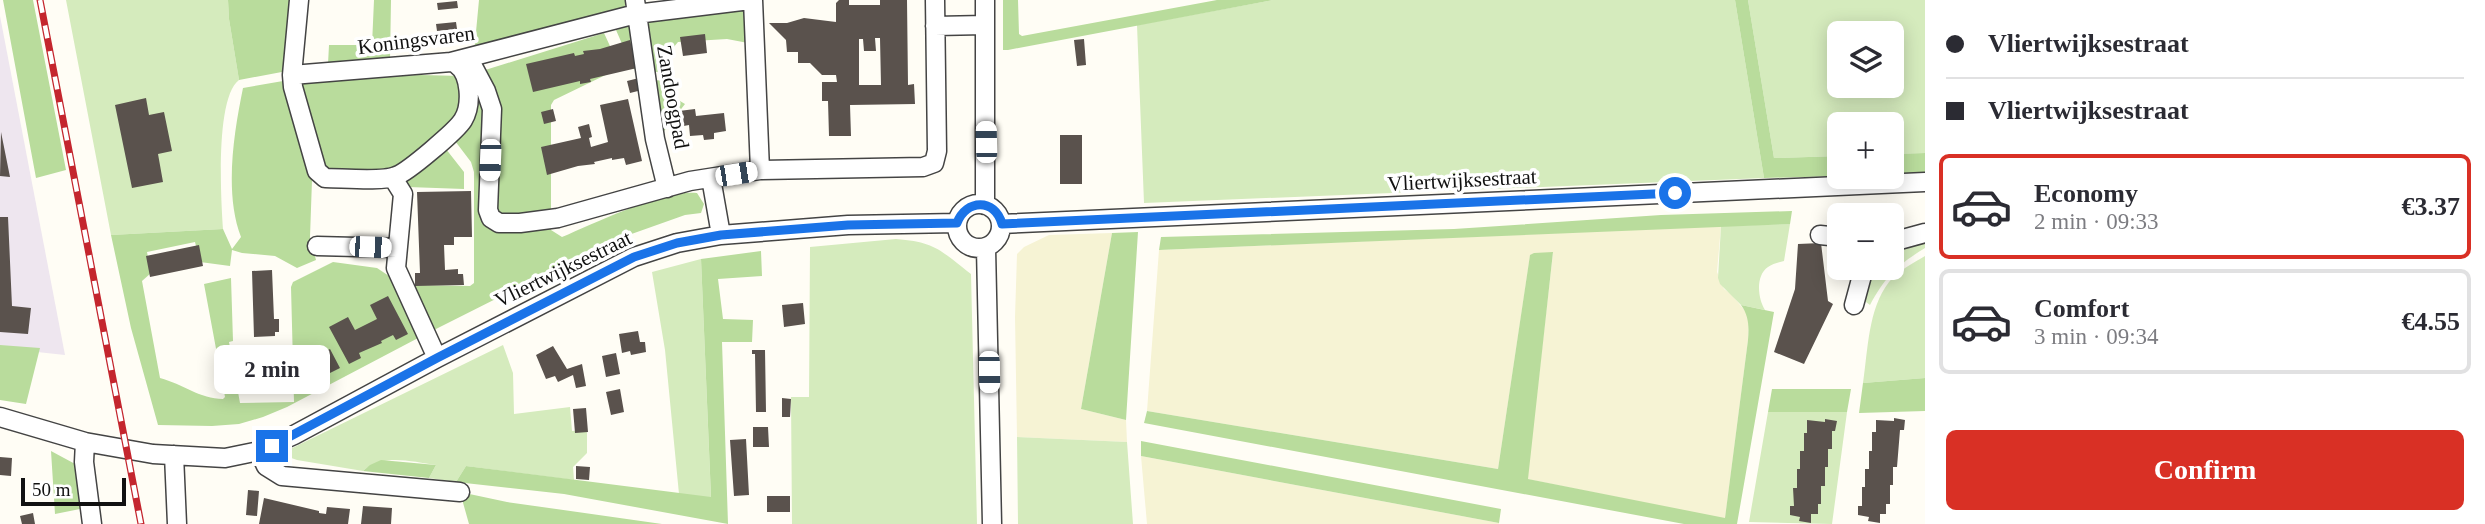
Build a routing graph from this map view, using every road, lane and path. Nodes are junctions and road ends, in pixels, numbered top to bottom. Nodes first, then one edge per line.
1 (299, 0) edge
2 (751, 0) edge
3 (935, 0) edge
4 (985, 0) edge
5 (636, 7) edge
6 (985, 25) junction
7 (935, 26) junction
8 (469, 59) junction
9 (451, 62) junction
10 (292, 75) junction
11 (760, 170) junction
12 (393, 178) junction
13 (711, 178) junction
14 (1925, 182) edge
15 (667, 188) junction
16 (985, 205) junction
17 (957, 223) junction
18 (1002, 224) junction
19 (1925, 233) edge
20 (721, 235) junction
21 (1820, 235) dead end
22 (1827, 236) edge
23 (1904, 239) edge
24 (317, 246) dead end
25 (397, 248) junction
26 (986, 248) junction
27 (1861, 280) edge
28 (1854, 305) dead end
29 (437, 358) junction
30 (0, 417) edge
31 (85, 442) junction
32 (259, 451) junction
33 (174, 455) junction
34 (460, 492) dead end
35 (92, 524) edge
36 (177, 524) edge
37 (992, 524) edge

1 - 10 street
2 - 5 street, Koningsvaren
2 - 11 street
3 - 7 street
4 - 6 street
5 - 8 street, Koningsvaren
5 - 15 street, Zandoogpad
6 - 7 street
6 - 16 street
7 - 11 street
8 - 9 street, Koningsvaren
8 - 15 street
9 - 10 street, Koningsvaren
9 - 12 street
10 - 12 street
11 - 13 street
12 - 25 street
13 - 15 street
13 - 20 street
14 - 18 street, Vliertwijksestraat
16 - 17 street
16 - 18 street
17 - 20 street, Vliertwijksestraat
17 - 26 street
18 - 26 street
19 - 23 street
20 - 29 street, Vliertwijksestraat
21 - 22 street
24 - 25 street
25 - 29 street
26 - 37 street
27 - 28 street
29 - 32 street, Vliertwijksestraat
30 - 31 street, Vliertwijksestraat
31 - 33 street, Vliertwijksestraat
31 - 35 street
32 - 33 street, Vliertwijksestraat
32 - 34 street
33 - 36 street

